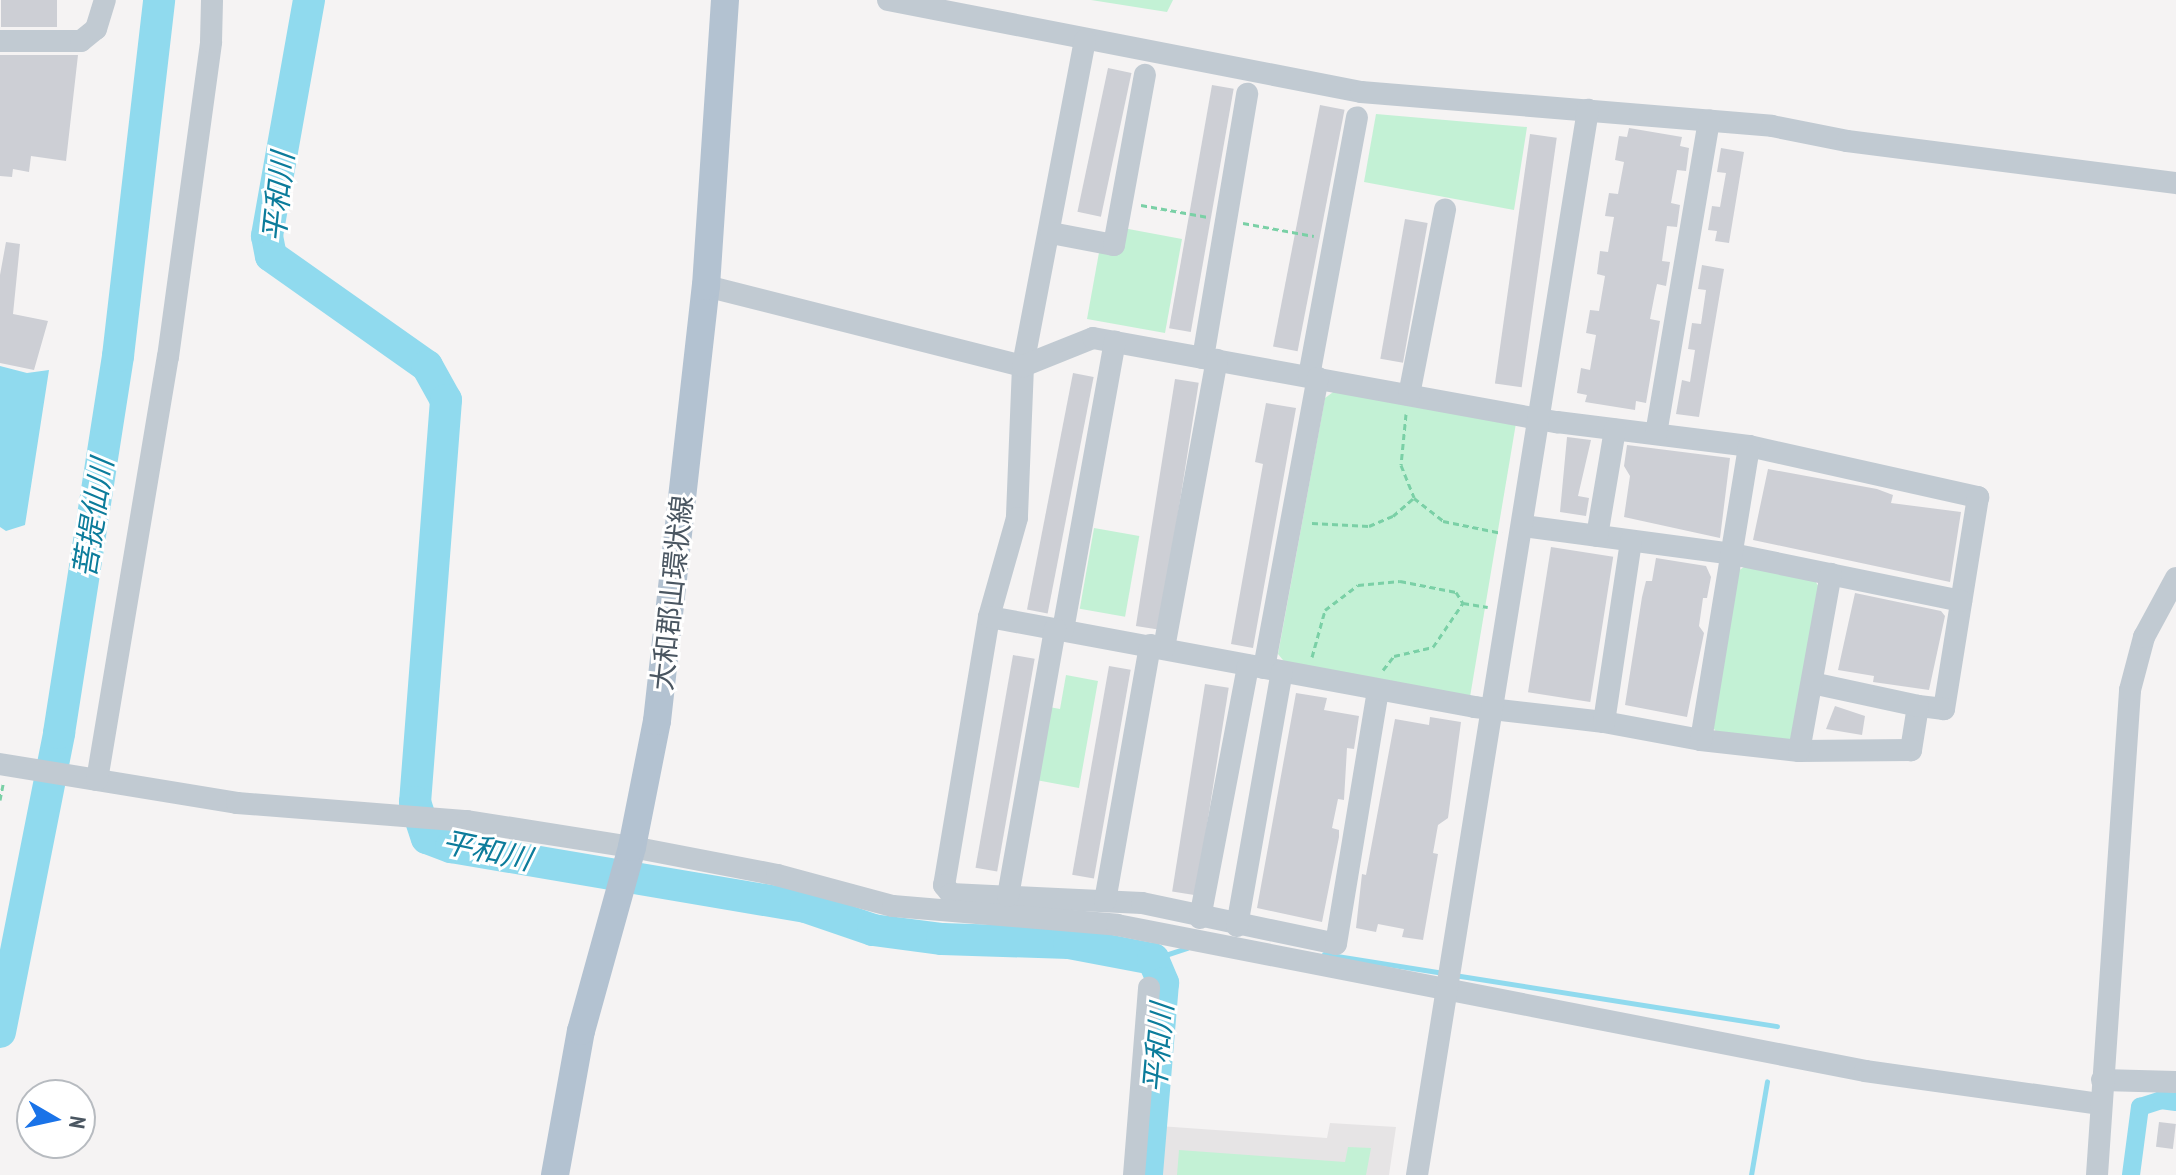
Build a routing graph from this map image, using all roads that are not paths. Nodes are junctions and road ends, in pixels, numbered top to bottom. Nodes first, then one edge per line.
1 (105, 0) edge
2 (212, 0) edge
3 (725, 0) edge
4 (888, 0) edge
5 (1085, 40) junction
6 (0, 41) edge
7 (1145, 75) dead end
8 (1247, 94) dead end
9 (1588, 110) junction
10 (1357, 117) dead end
11 (1709, 120) junction
12 (2176, 183) edge
13 (1445, 209) dead end
14 (1051, 233) junction
15 (706, 286) junction
16 (1115, 342) junction
17 (1210, 359) junction
18 (1023, 366) junction
19 (1314, 377) junction
20 (1408, 404) junction
21 (1540, 416) junction
22 (1615, 430) junction
23 (1656, 434) junction
24 (1749, 446) junction
25 (1513, 530) junction
26 (1597, 536) junction
27 (1631, 541) junction
28 (1732, 554) junction
29 (1831, 574) junction
30 (2176, 578) edge
31 (1961, 601) junction
32 (989, 617) junction
33 (1059, 629) junction
34 (1157, 647) junction
35 (1265, 669) junction
36 (1812, 683) junction
37 (1378, 690) junction
38 (1918, 706) junction
39 (1492, 710) junction
40 (1604, 722) junction
41 (1701, 740) junction
42 (1799, 751) junction
43 (8, 765) edge
44 (94, 779) junction
45 (625, 869) junction
46 (1008, 896) junction
47 (1105, 901) junction
48 (1200, 918) junction
49 (1237, 926) junction
50 (1149, 988) dead end
51 (1446, 990) junction
52 (2102, 1080) junction
53 (2176, 1082) edge
54 (2101, 1104) junction
55 (555, 1175) edge
56 (1134, 1175) edge
57 (1417, 1175) edge
58 (2097, 1175) edge

1 - 6 street
2 - 44 street
3 - 15 main road, 大和郡山環状線
4 - 5 street
5 - 9 street
5 - 14 street
7 - 14 street
8 - 17 street
9 - 11 street
9 - 21 street
10 - 19 street
11 - 12 street
11 - 23 street
13 - 20 street
14 - 18 street
15 - 18 street
15 - 45 main road, 大和郡山環状線
16 - 17 street
16 - 18 street
16 - 33 street
17 - 19 street
17 - 34 street
18 - 32 street
19 - 20 street
19 - 35 street
20 - 21 street
21 - 22 street
21 - 25 street
22 - 23 street
22 - 26 street
23 - 24 street
24 - 28 street
24 - 31 street
25 - 26 street
25 - 39 street
26 - 27 street
27 - 28 street
27 - 40 street
28 - 29 street
28 - 41 street
29 - 31 street
29 - 36 street
30 - 52 street
31 - 38 street
32 - 33 street
32 - 46 street
33 - 34 street
33 - 46 street
34 - 35 street
34 - 47 street
35 - 37 street
35 - 48 street
35 - 49 street
36 - 38 street
36 - 42 street
37 - 39 street
37 - 49 street
38 - 42 street
39 - 40 street
39 - 51 street
40 - 41 street
41 - 42 street
43 - 44 street
44 - 45 street
45 - 51 street
45 - 55 main road, 大和郡山環状線
46 - 47 street
47 - 48 street
48 - 49 street
50 - 56 street
51 - 54 street
51 - 57 street
52 - 53 street
52 - 54 street
54 - 58 street

